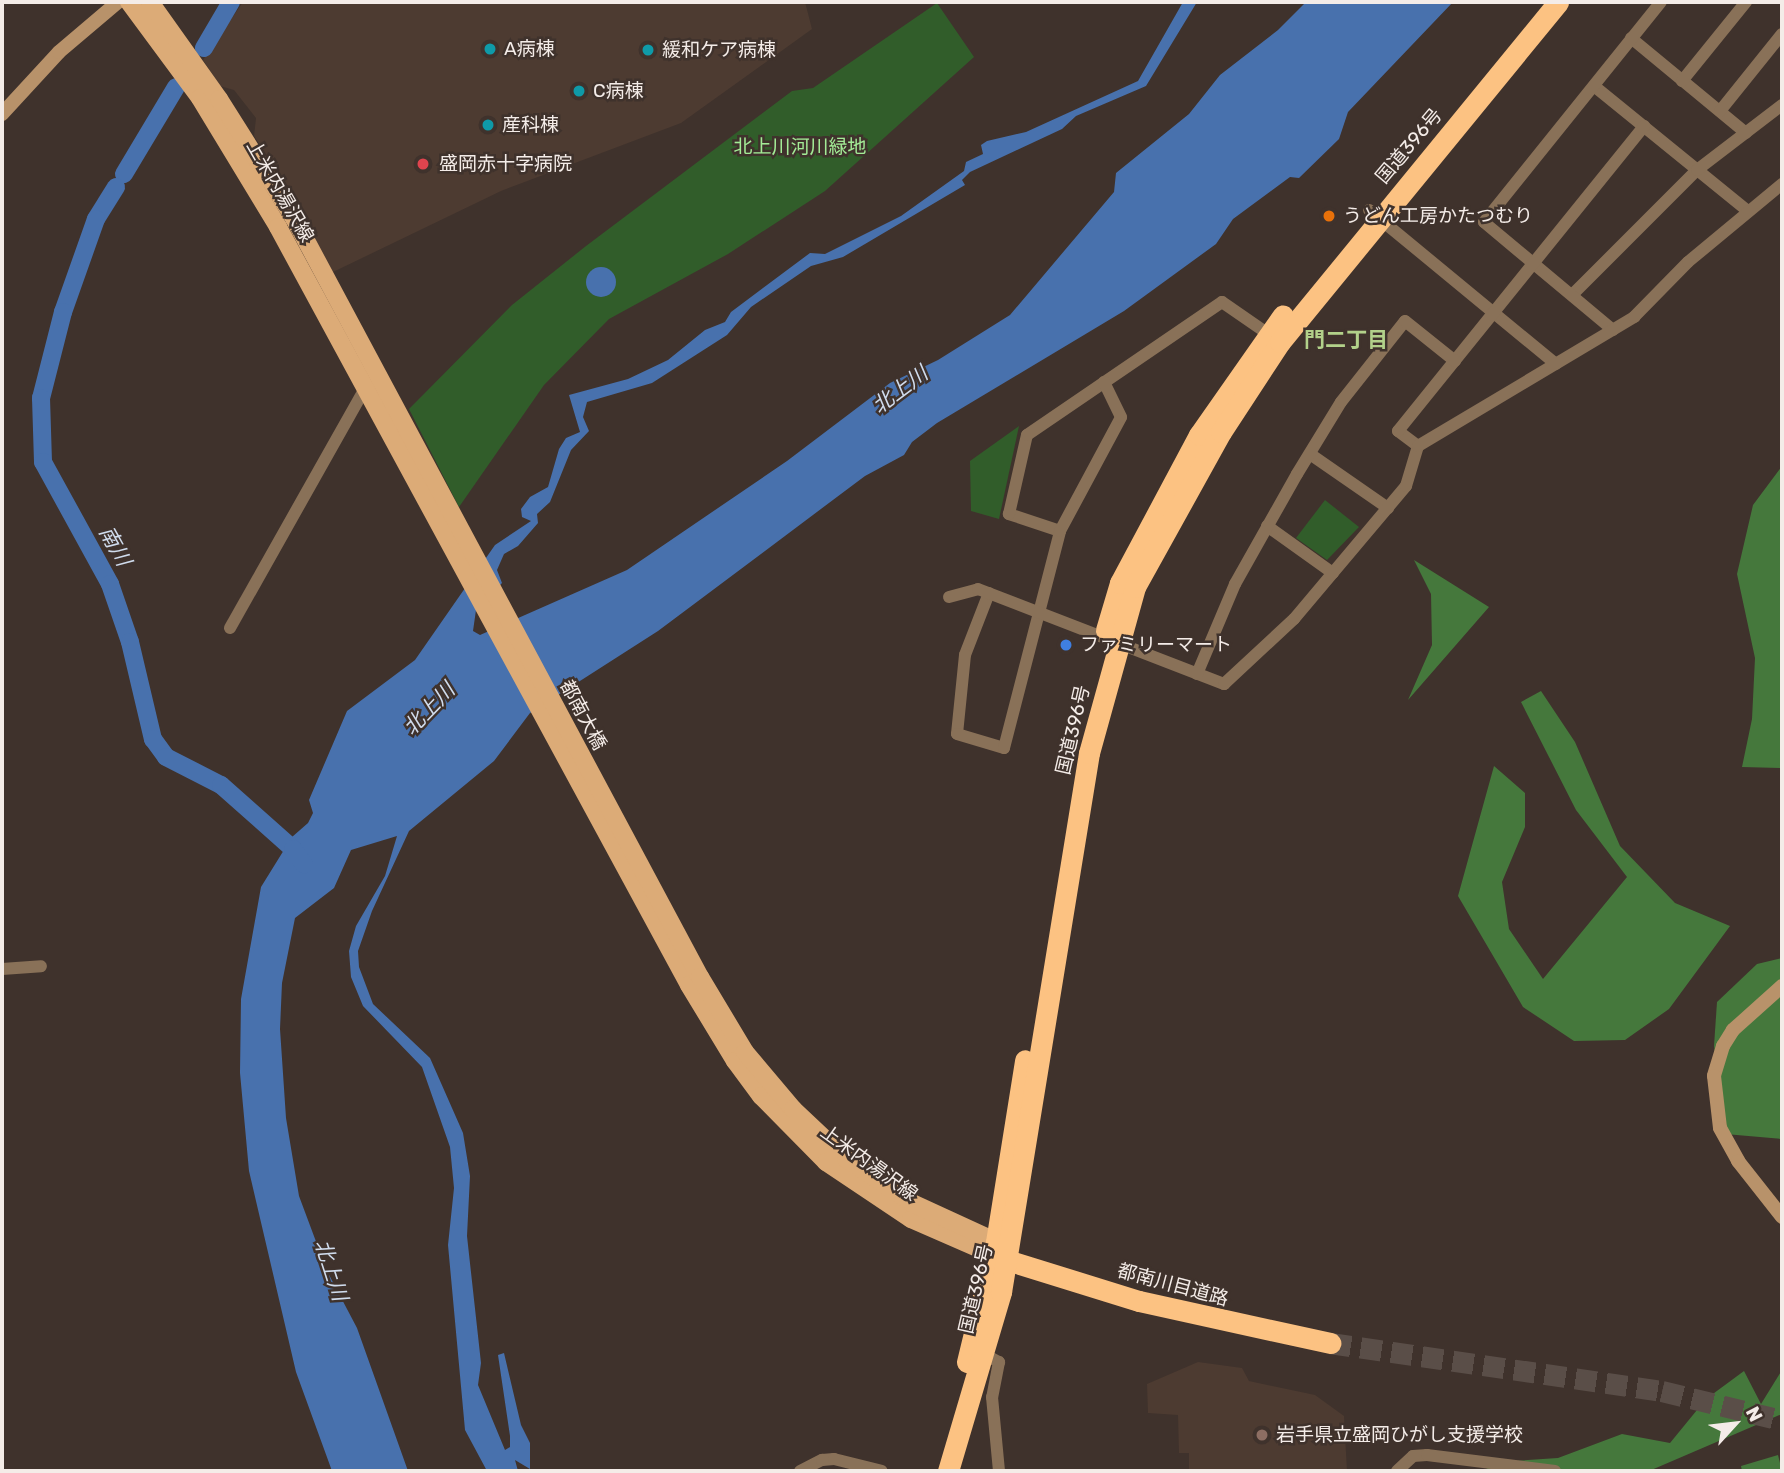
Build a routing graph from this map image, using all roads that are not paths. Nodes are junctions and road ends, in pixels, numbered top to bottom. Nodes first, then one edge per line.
1 (118, 2) edge
2 (129, 2) edge
3 (150, 2) edge
4 (1540, 2) edge
5 (1558, 2) edge
6 (1661, 2) edge
7 (1746, 2) edge
8 (1782, 34) edge
9 (1631, 38) junction
10 (1682, 81) junction
11 (1594, 86) junction
12 (1782, 105) edge
13 (1720, 111) junction
14 (2, 114) edge
15 (1644, 126) junction
16 (1746, 133) junction
17 (1697, 170) junction
18 (1782, 184) edge
19 (1748, 211) junction
20 (1374, 214) junction
21 (1533, 263) junction
22 (1572, 295) junction
23 (1493, 313) junction
24 (1614, 330) junction
25 (1274, 338) junction
26 (1455, 361) junction
27 (1556, 364) junction
28 (1104, 382) junction
29 (366, 387) junction
30 (383, 403) junction
31 (1418, 446) junction
32 (1310, 454) junction
33 (1388, 508) junction
34 (1266, 526) junction
35 (1060, 531) junction
36 (1333, 573) junction
37 (989, 593) junction
38 (950, 597) dead end
39 (1040, 611) junction
40 (230, 628) dead end
41 (1111, 637) junction
42 (1197, 674) junction
43 (41, 965) dead end
44 (2, 969) edge
45 (1782, 986) edge
46 (740, 1056) joint
47 (1782, 1217) edge
48 (1001, 1251) junction
49 (1330, 1338) tunnel mouth
50 (978, 1351) junction
51 (800, 1471) edge
52 (882, 1471) edge
53 (935, 1471) edge
54 (948, 1471) edge
55 (999, 1471) edge
56 (1397, 1471) edge
57 (1555, 1471) edge

1 - 14 street
2 - 29 main road, 上米内湯沢線
3 - 30 main road, 上米内湯沢線
4 - 20 highway, 国道396号
5 - 20 highway, 国道396号
6 - 9 street
7 - 10 street
8 - 13 street
9 - 10 street
9 - 11 street
10 - 13 street
11 - 15 street
11 - 21 street
12 - 16 street
13 - 16 street
15 - 17 street
15 - 21 street
16 - 17 street
17 - 19 street
17 - 22 street
18 - 19 street
19 - 24 street
20 - 23 street
20 - 25 highway, 国道396号
21 - 22 street
21 - 23 street
22 - 24 street
23 - 26 street
23 - 27 street
24 - 27 street
25 - 28 street
25 - 41 highway, 国道396号
26 - 31 street
26 - 32 street
27 - 31 street
28 - 35 street
28 - 35 street
29 - 30 main road, 上米内湯沢線
29 - 40 street
30 - 46 main road, 都南大橋
31 - 33 street
32 - 33 street
32 - 34 street
33 - 36 street
34 - 36 street
34 - 42 street
35 - 39 street
36 - 42 street
37 - 38 street
37 - 39 street
37 - 39 street
39 - 41 street
41 - 42 street
41 - 48 highway, 国道396号
43 - 44 street
45 - 47 street
46 - 48 main road, 上米内湯沢線
48 - 49 highway, 都南川目道路
48 - 50 highway, 国道396号
50 - 53 highway, 国道396号
50 - 54 highway, 国道396号
50 - 55 street
51 - 52 street
56 - 57 street

